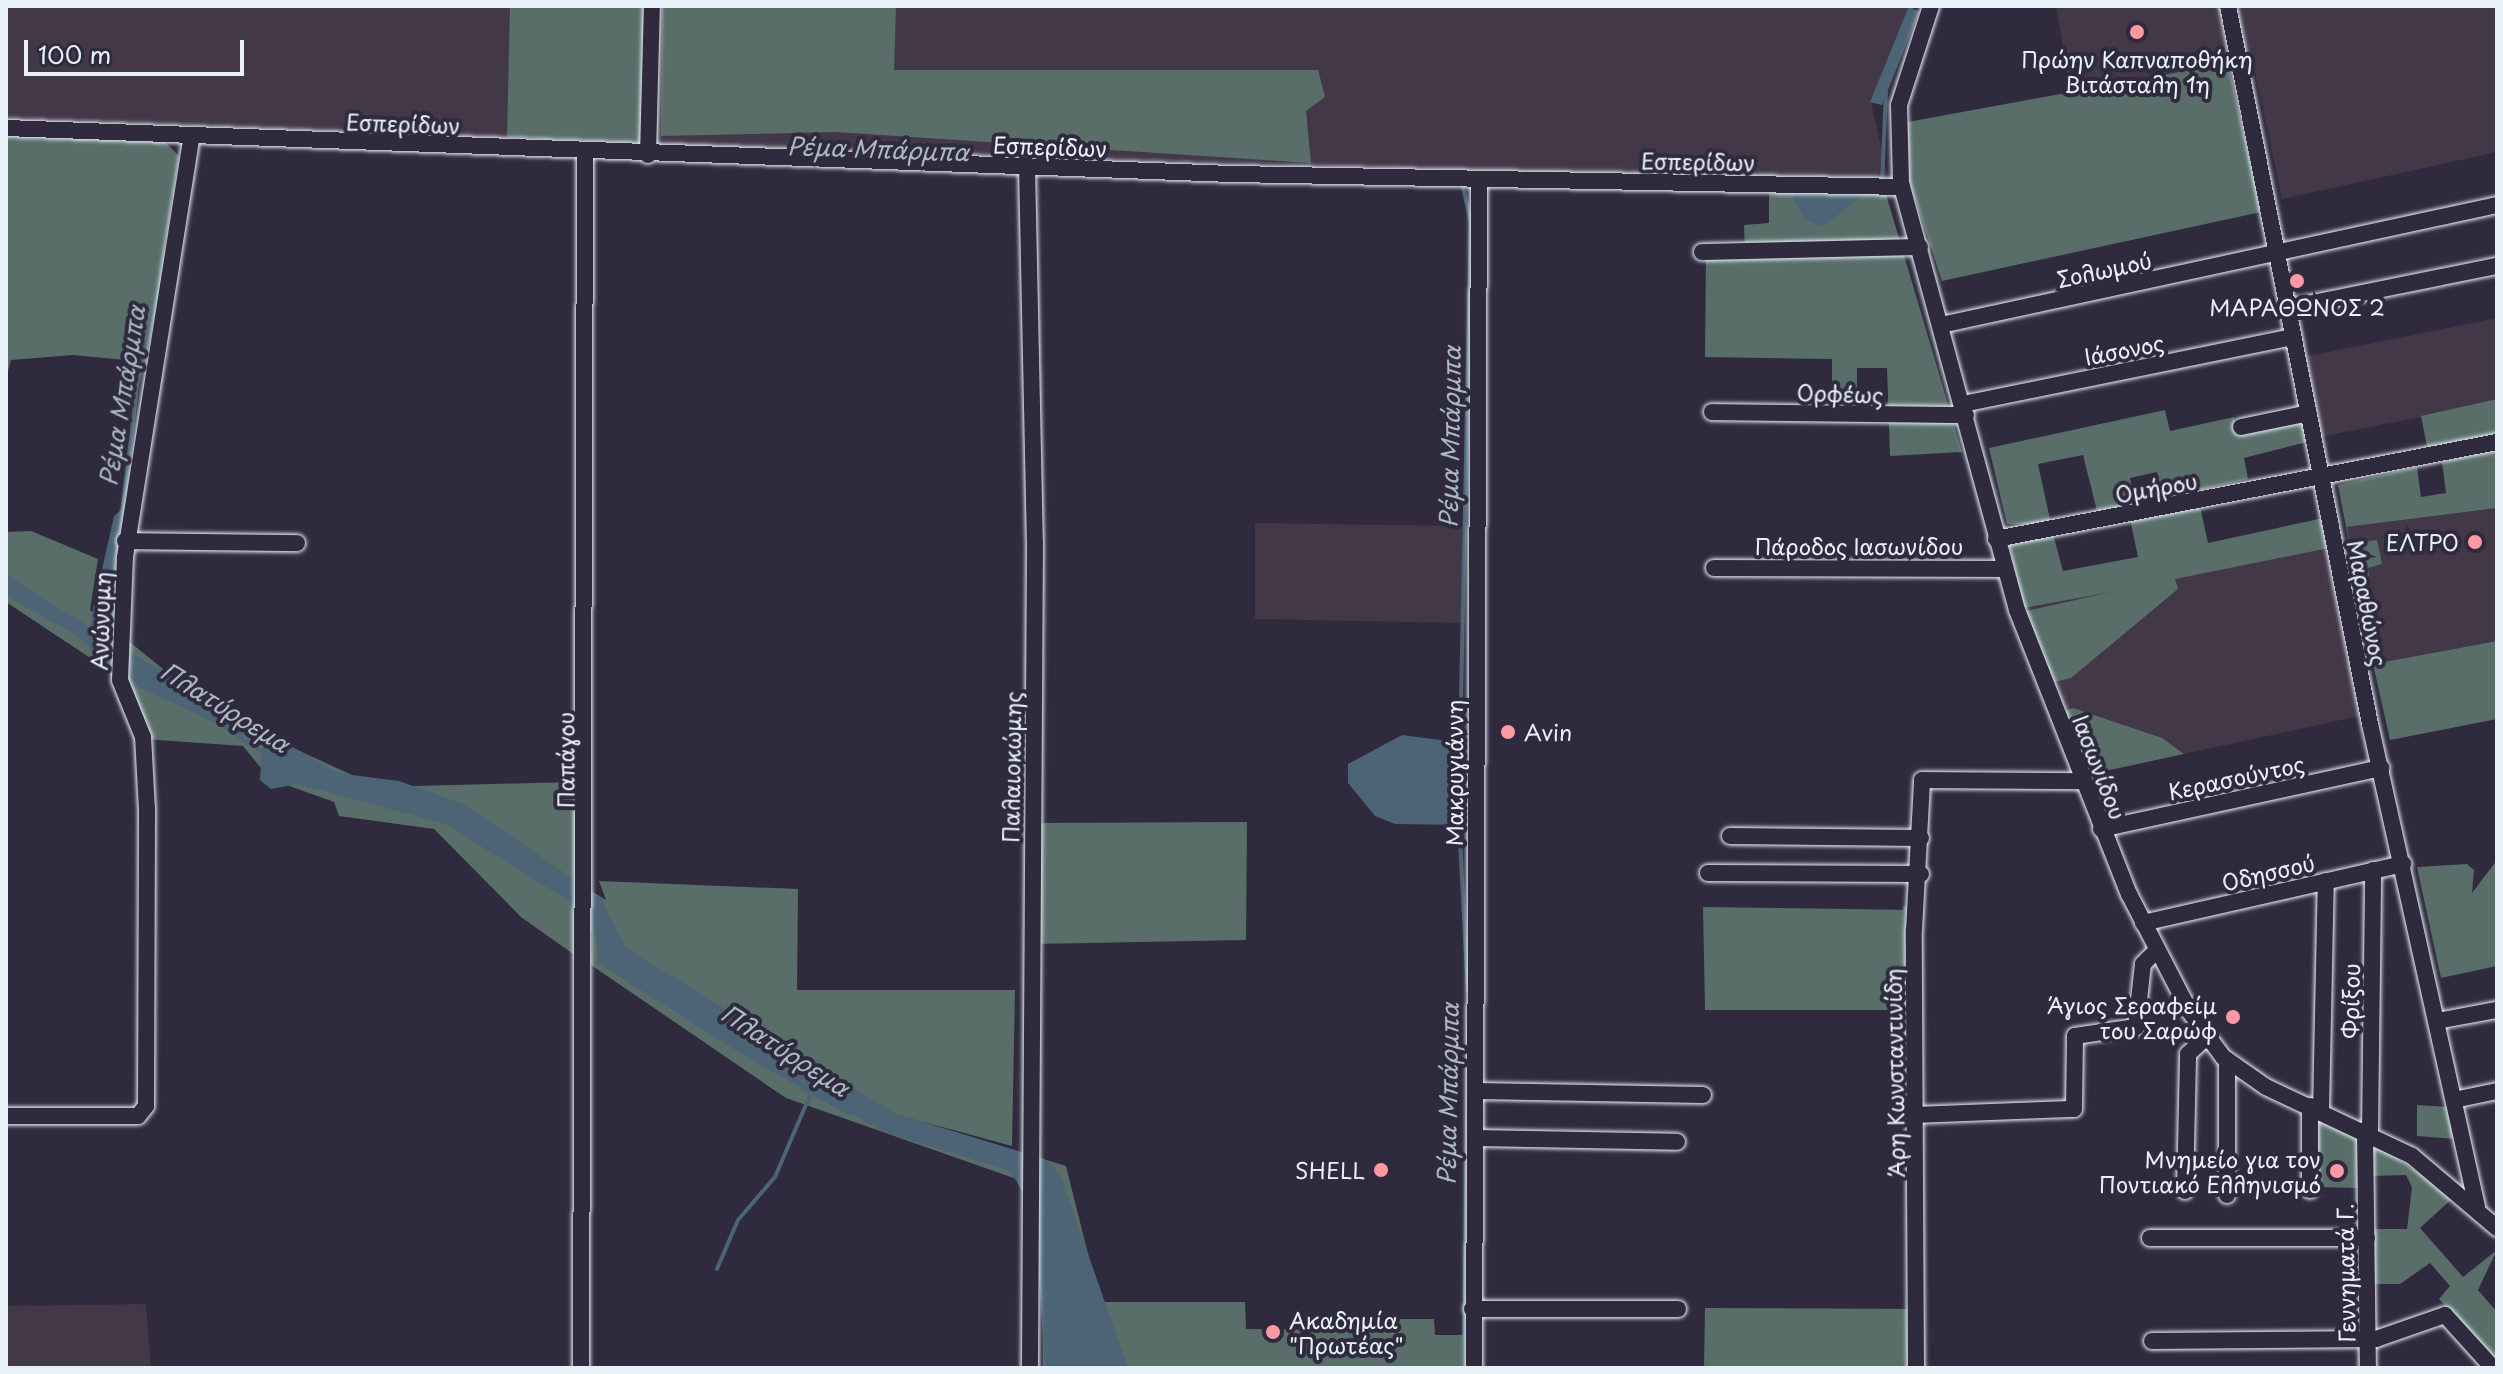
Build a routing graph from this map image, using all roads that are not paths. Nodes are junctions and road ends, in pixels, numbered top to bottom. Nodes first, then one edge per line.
1 (652, 6) edge
2 (1931, 6) edge
3 (2228, 6) edge
4 (6, 128) edge
5 (192, 136) junction
6 (585, 152) junction
7 (648, 155) junction
8 (1027, 167) junction
9 (1479, 179) junction
10 (1902, 187) junction
11 (2497, 205) edge
12 (1920, 247) junction
13 (1702, 252) dead end
14 (2276, 255) junction
15 (2497, 266) edge
16 (2288, 308) junction
17 (1941, 325) junction
18 (2293, 337) junction
19 (1964, 410) junction
20 (1712, 412) dead end
21 (2309, 413) junction
22 (2241, 427) dead end
23 (2497, 442) edge
24 (2324, 480) junction
25 (1996, 539) junction
26 (125, 541) junction
27 (297, 543) dead end
28 (1714, 568) dead end
29 (2004, 569) junction
30 (2381, 768) junction
31 (2082, 781) junction
32 (2101, 829) junction
33 (1730, 836) dead end
34 (1921, 838) junction
35 (2403, 864) junction
36 (2373, 870) junction
37 (1708, 873) dead end
38 (1921, 874) junction
39 (2326, 881) junction
40 (2143, 923) junction
41 (2157, 950) junction
42 (2497, 1010) edge
43 (2437, 1021) junction
44 (2205, 1038) junction
45 (2227, 1060) junction
46 (1476, 1091) junction
47 (2497, 1091) edge
48 (1703, 1095) dead end
49 (2454, 1100) junction
50 (2316, 1108) junction
51 (1915, 1115) junction
52 (6, 1116) edge
53 (2368, 1131) junction
54 (1476, 1138) junction
55 (1677, 1142) dead end
56 (2467, 1157) junction
57 (2439, 1174) junction
58 (2310, 1190) dead end
59 (2185, 1191) dead end
60 (2227, 1195) dead end
61 (2477, 1207) junction
62 (2497, 1228) edge
63 (2150, 1238) dead end
64 (2367, 1238) junction
65 (1472, 1309) junction
66 (1678, 1309) dead end
67 (2368, 1340) junction
68 (2152, 1341) dead end
69 (581, 1368) edge
70 (1030, 1368) edge
71 (1474, 1368) edge
72 (1916, 1368) edge
73 (2368, 1368) edge
74 (2493, 1368) edge

1 - 7 street
2 - 10 street, Ιασωνίδου
3 - 14 street, Μαραθώνος
4 - 5 street, Εσπερίδων
5 - 6 street, Εσπερίδων
5 - 26 street, Ανώνυμη
6 - 7 street, Εσπερίδων
6 - 69 street, Παπάγου
7 - 8 street, Εσπερίδων
8 - 9 street, Εσπερίδων
8 - 70 street, Παλαιοκώμης
9 - 10 street, Εσπερίδων
9 - 46 street, Μακρυγιάννη
10 - 12 street, Ιασωνίδου
11 - 14 street, Σολωμού
12 - 13 street
12 - 17 street, Ιασωνίδου
14 - 16 street, Μαραθώνος
14 - 17 street, Σολωμού
15 - 16 street
16 - 18 street, Μαραθώνος
17 - 19 street, Ιασωνίδου
18 - 19 street, Ιάσονος
18 - 21 street, Μαραθώνος
19 - 20 street, Ορφέως
19 - 25 street, Ιασωνίδου
21 - 22 street
21 - 24 street, Μαραθώνος
23 - 24 street, Ομήρου
24 - 25 street, Ομήρου
24 - 30 street, Μαραθώνος
25 - 29 street, Ιασωνίδου
26 - 27 street
26 - 52 street, Ανώνυμη
28 - 29 street, Πάροδος Ιασωνίδου
29 - 31 street, Ιασωνίδου
30 - 32 street, Κερασούντος
30 - 35 street, Μαραθώνος
31 - 32 street, Ιασωνίδου
31 - 34 street, Άρη Κωνσταντινίδη
32 - 40 street, Ιασωνίδου
33 - 34 street
34 - 38 street, Άρη Κωνσταντινίδη
35 - 36 street, Οδησσού
35 - 43 street, Μαραθώνος
36 - 39 street, Οδησσού
36 - 53 street, Φρίξου
37 - 38 street
38 - 51 street, Άρη Κωνσταντινίδη
39 - 40 street, Οδησσού
39 - 50 street
40 - 41 street, Ιασωνίδου
41 - 44 street, Ιασωνίδου
41 - 51 street
42 - 43 street
43 - 49 street, Μαραθώνος
44 - 45 street, Ιασωνίδου
44 - 59 street
45 - 50 street, Ιασωνίδου
45 - 60 street
46 - 48 street
46 - 54 street, Μακρυγιάννη
47 - 49 street
49 - 56 street, Μαραθώνος
50 - 53 street, Ιασωνίδου
50 - 58 street
51 - 72 street, Άρη Κωνσταντινίδη
53 - 57 street, Ιασωνίδου
53 - 64 street, Γεννηματά Γ.
54 - 55 street
54 - 65 street, Μακρυγιάννη
56 - 57 street
56 - 61 street, Μαραθώνος
57 - 61 street, Ιασωνίδου
61 - 62 street, Ιασωνίδου
63 - 64 street
64 - 67 street, Γεννηματά Γ.
65 - 66 street
65 - 71 street, Μακρυγιάννη
67 - 68 street
67 - 73 street, Γεννηματά Γ.
67 - 74 street

